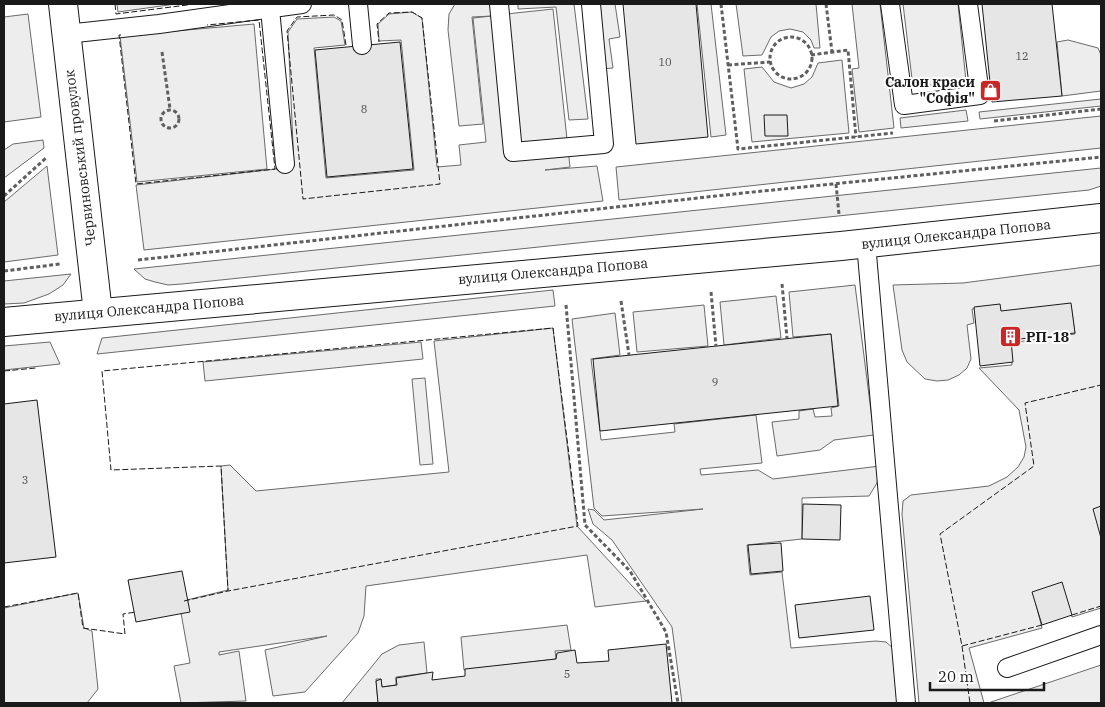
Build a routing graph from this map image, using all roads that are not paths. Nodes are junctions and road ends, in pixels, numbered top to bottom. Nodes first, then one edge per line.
1 (63, 4) edge
2 (302, 4) edge
3 (358, 4) edge
4 (499, 4) edge
5 (591, 4) edge
6 (890, 4) edge
7 (968, 4) edge
8 (270, 8) junction
9 (227, 9) edge
10 (66, 34) junction
11 (362, 45) dead end
12 (285, 164) dead end
13 (1101, 218) edge
14 (866, 244) junction
15 (98, 313) junction
16 (4, 322) edge
17 (1101, 635) edge
18 (1007, 668) dead end
19 (906, 703) edge

1 - 10 street, Червиновський провулок
2 - 8 lane
3 - 11 lane
4 - 5 lane
6 - 7 lane
8 - 9 lane
8 - 12 lane
9 - 10 lane
10 - 15 street, Червиновський провулок
13 - 14 street, вулиця Олександра Попова
14 - 15 street, вулиця Олександра Попова
14 - 19 lane
15 - 16 street, вулиця Олександра Попова
17 - 18 lane

